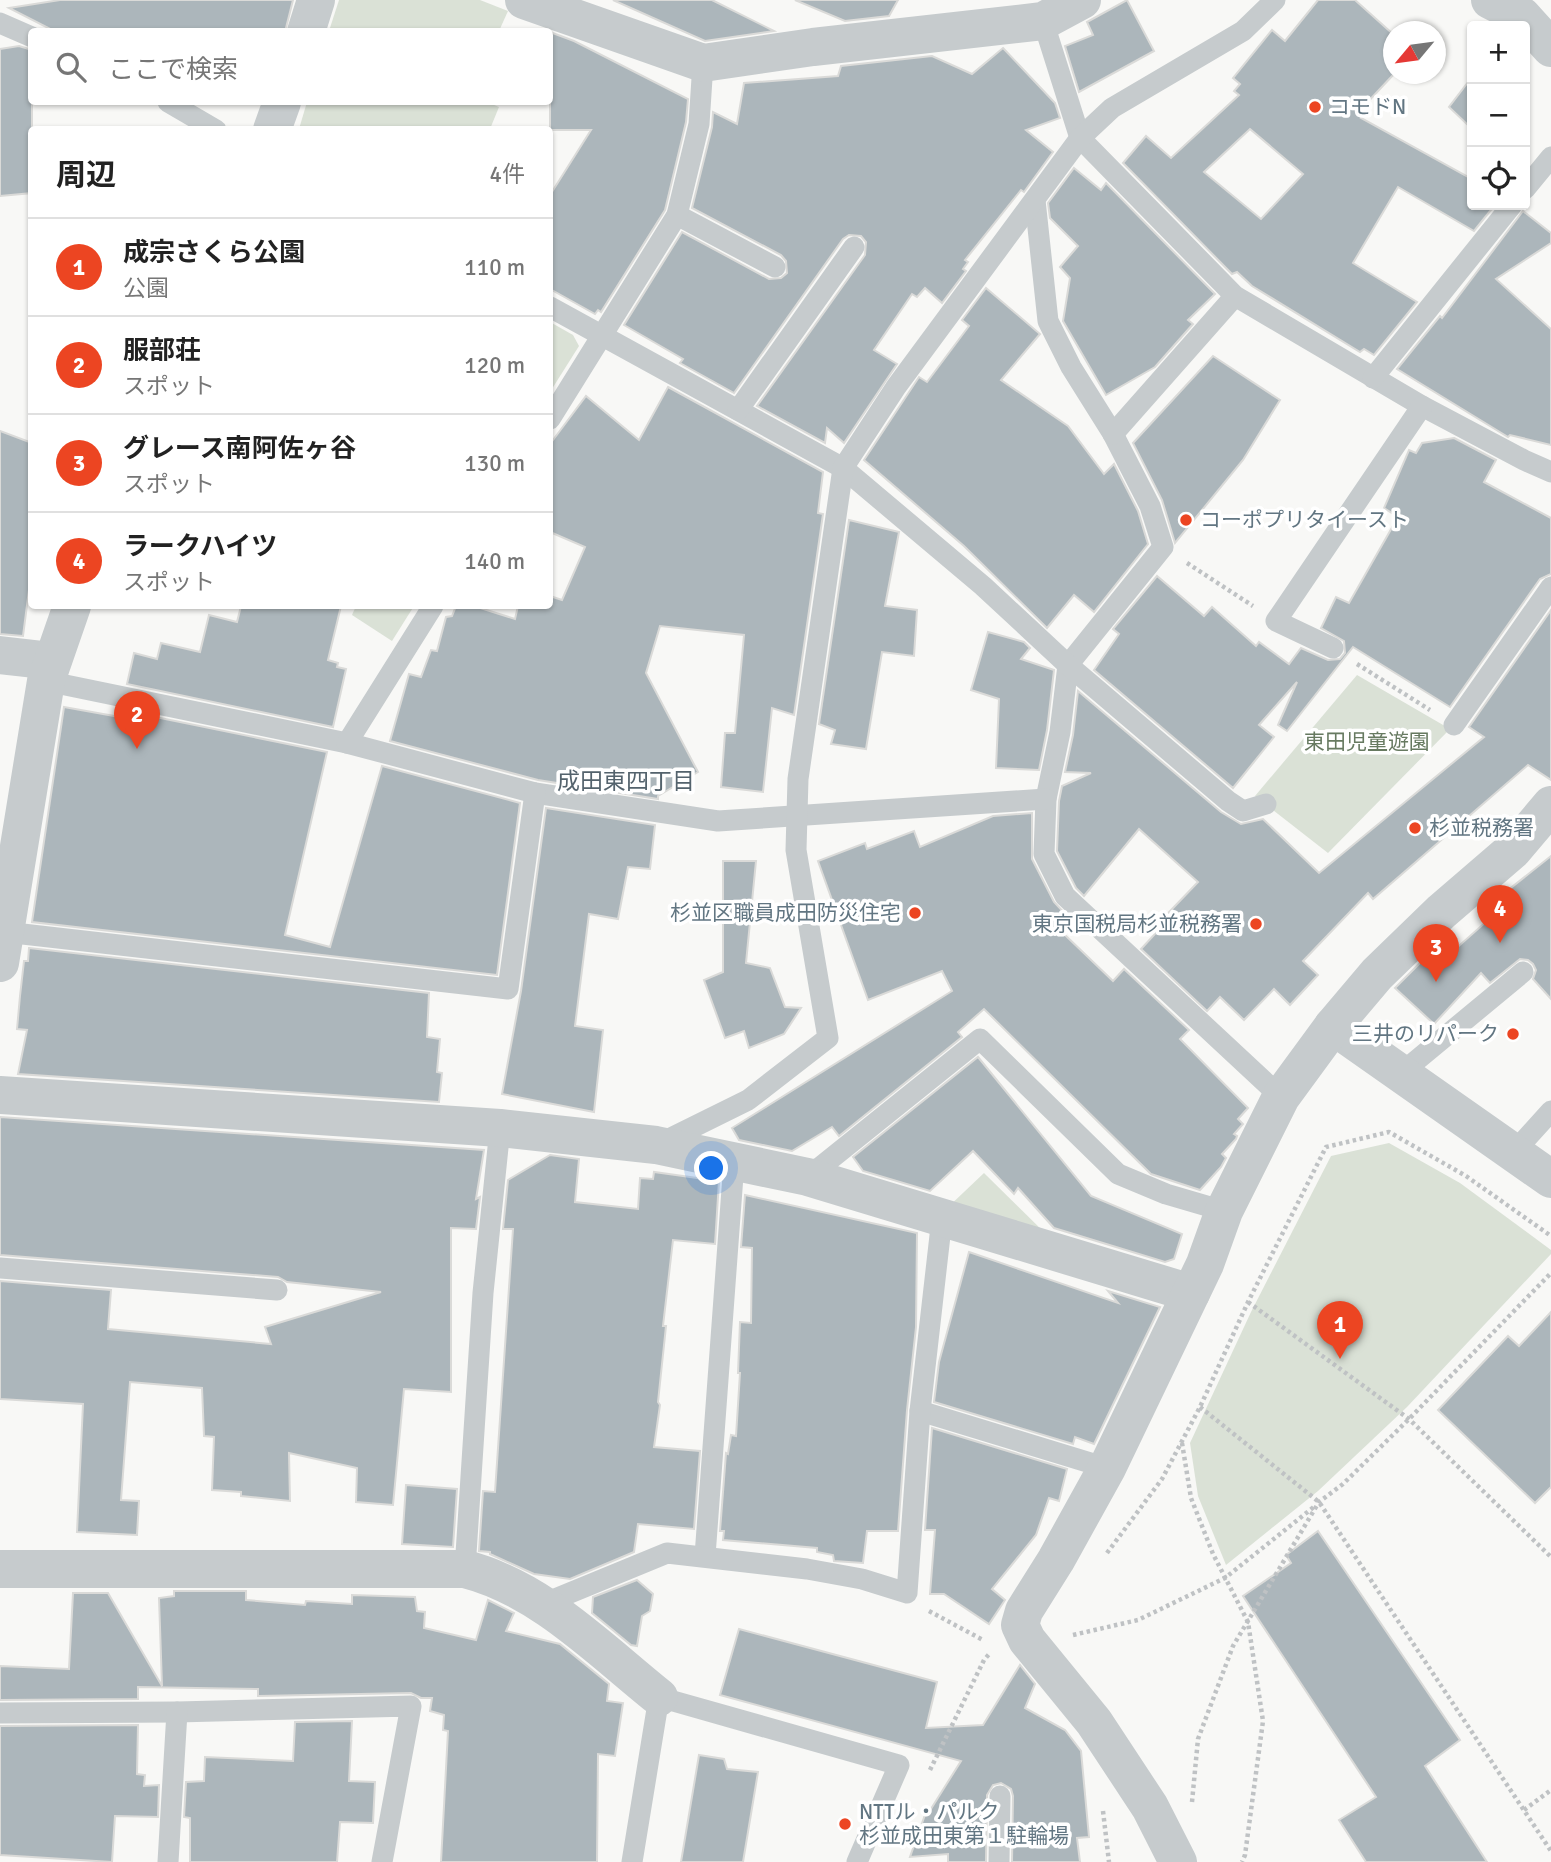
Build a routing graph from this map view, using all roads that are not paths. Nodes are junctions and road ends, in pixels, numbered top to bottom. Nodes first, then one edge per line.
1 (317, 0) edge
2 (524, 0) edge
3 (1082, 0) edge
4 (1275, 0) edge
5 (1516, 5) edge
6 (601, 12) edge
7 (1043, 21) junction
8 (0, 23) edge
9 (307, 28) edge
10 (28, 35) edge
11 (1551, 48) edge
12 (703, 63) junction
13 (173, 105) edge
14 (281, 105) edge
15 (209, 126) edge
16 (273, 126) edge
17 (1080, 138) junction
18 (1551, 157) edge
19 (1530, 183) edge
20 (1035, 200) junction
21 (1508, 210) edge
22 (677, 215) junction
23 (854, 247) dead end
24 (775, 267) dead end
25 (1235, 296) junction
26 (553, 309) edge
27 (602, 335) junction
28 (1373, 378) junction
29 (1422, 406) junction
30 (738, 410) junction
31 (553, 414) edge
32 (1114, 434) junction
33 (843, 468) junction
34 (1551, 472) edge
35 (1551, 587) edge
36 (71, 609) edge
37 (431, 609) edge
38 (1333, 648) road end
39 (0, 655) edge
40 (1068, 664) junction
41 (49, 671) junction
42 (1454, 725) road end
43 (347, 743) junction
44 (535, 793) junction
45 (1046, 799) junction
46 (1266, 804) dead end
47 (1551, 805) edge
48 (796, 815) junction
49 (2, 947) edge
50 (1523, 972) dead end
51 (1333, 1026) junction
52 (1400, 1074) junction
53 (0, 1096) edge
54 (1281, 1097) junction
55 (1551, 1111) edge
56 (500, 1128) junction
57 (656, 1145) junction
58 (1514, 1152) junction
59 (734, 1162) junction
60 (808, 1177) junction
61 (1551, 1179) edge
62 (1224, 1211) junction
63 (942, 1218) junction
64 (0, 1268) edge
65 (277, 1290) dead end
66 (1191, 1293) junction
67 (920, 1411) junction
68 (1107, 1468) junction
69 (705, 1556) junction
70 (0, 1569) edge
71 (465, 1569) junction
72 (543, 1604) junction
73 (659, 1697) junction
74 (177, 1712) junction
75 (0, 1713) edge
76 (1000, 1796) dead end
77 (168, 1862) edge
78 (382, 1862) edge
79 (632, 1862) edge
80 (857, 1862) edge
81 (999, 1862) edge
82 (1178, 1862) edge

1 - 9 street
2 - 6 street
3 - 7 street
4 - 17 lane
5 - 11 street
6 - 12 street
7 - 12 street
7 - 17 lane
8 - 10 lane
12 - 22 lane
13 - 15 lane
14 - 16 street
17 - 20 lane
17 - 25 lane
18 - 19 lane
20 - 32 lane
20 - 33 lane
21 - 28 lane
22 - 24 lane
22 - 27 lane
23 - 30 lane
25 - 28 lane
25 - 32 lane
26 - 27 lane
27 - 30 lane
27 - 31 lane
28 - 29 lane
29 - 34 lane
29 - 38 lane
30 - 33 lane
32 - 40 lane
33 - 40 lane
33 - 48 lane
35 - 42 lane
36 - 41 street
37 - 43 lane
39 - 41 street
40 - 45 lane
40 - 46 lane
41 - 43 lane
41 - 49 street
43 - 44 lane
44 - 48 lane
44 - 49 lane
45 - 48 lane
45 - 54 lane
47 - 51 street
48 - 57 lane
50 - 52 lane
51 - 52 street
51 - 54 street
52 - 58 street
53 - 56 street
54 - 62 street
55 - 58 lane
56 - 57 street
56 - 71 lane
57 - 59 street
58 - 61 street
59 - 60 street
59 - 69 lane
60 - 62 lane
60 - 63 street
62 - 66 street
63 - 66 street
63 - 67 lane
64 - 65 lane
66 - 68 street
67 - 68 lane
67 - 69 lane
68 - 82 street
69 - 72 lane
70 - 71 street
71 - 72 street
72 - 73 street
73 - 79 lane
73 - 80 lane
74 - 75 lane
74 - 77 lane
74 - 78 lane
76 - 81 lane

